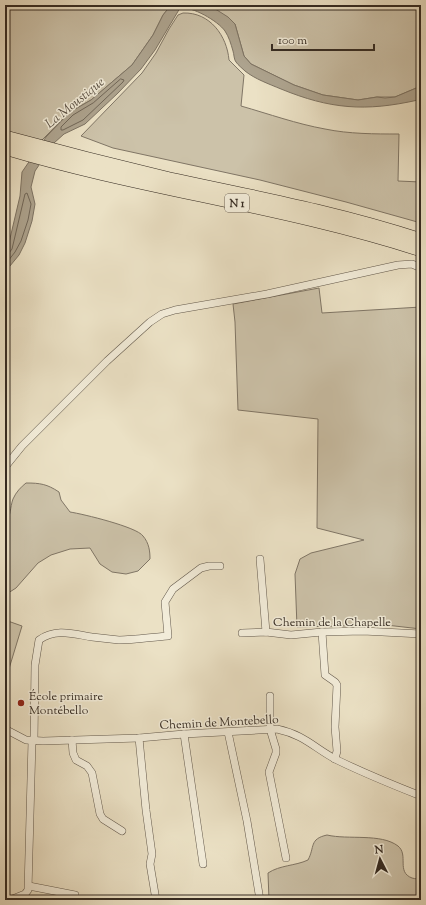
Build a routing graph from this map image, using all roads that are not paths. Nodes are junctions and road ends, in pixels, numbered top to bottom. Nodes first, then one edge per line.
1 (5, 137) edge
2 (5, 148) edge
3 (28, 149) junction
4 (55, 157) junction
5 (421, 240) edge
6 (421, 250) edge
7 (421, 268) edge
8 (5, 467) edge
9 (260, 559) dead end
10 (220, 566) dead end
11 (266, 632) junction
12 (322, 632) junction
13 (242, 633) dead end
14 (421, 634) edge
15 (270, 696) dead end
16 (5, 729) edge
17 (270, 729) junction
18 (228, 732) junction
19 (184, 734) junction
20 (139, 738) junction
21 (72, 740) junction
22 (33, 741) junction
23 (335, 759) junction
24 (421, 796) edge
25 (122, 831) dead end
26 (286, 858) dead end
27 (204, 864) dead end
28 (29, 886) junction
29 (75, 895) dead end
30 (10, 900) edge
31 (156, 900) edge
32 (260, 900) edge

1 - 3 highway, N 1
2 - 3 highway, N 1
3 - 4 highway, N 1
4 - 5 highway, N 1
4 - 6 highway, N 1
7 - 8 street
9 - 11 street
10 - 22 street
11 - 12 street, Chemin de la Chapelle
11 - 13 street, Chemin de la Chapelle
12 - 14 street, Chemin de la Chapelle
12 - 23 street
15 - 17 street
16 - 22 street, Chemin de Montebello
17 - 18 street, Chemin de Montebello
17 - 23 street, Chemin de Montebello
17 - 26 street
18 - 19 street, Chemin de Montebello
18 - 32 street
19 - 20 street, Chemin de Montebello
19 - 27 street
20 - 21 street, Chemin de Montebello
20 - 31 street
21 - 22 street, Chemin de Montebello
21 - 25 street
22 - 28 street
23 - 24 street, Chemin de Montebello
28 - 29 street
28 - 30 street

